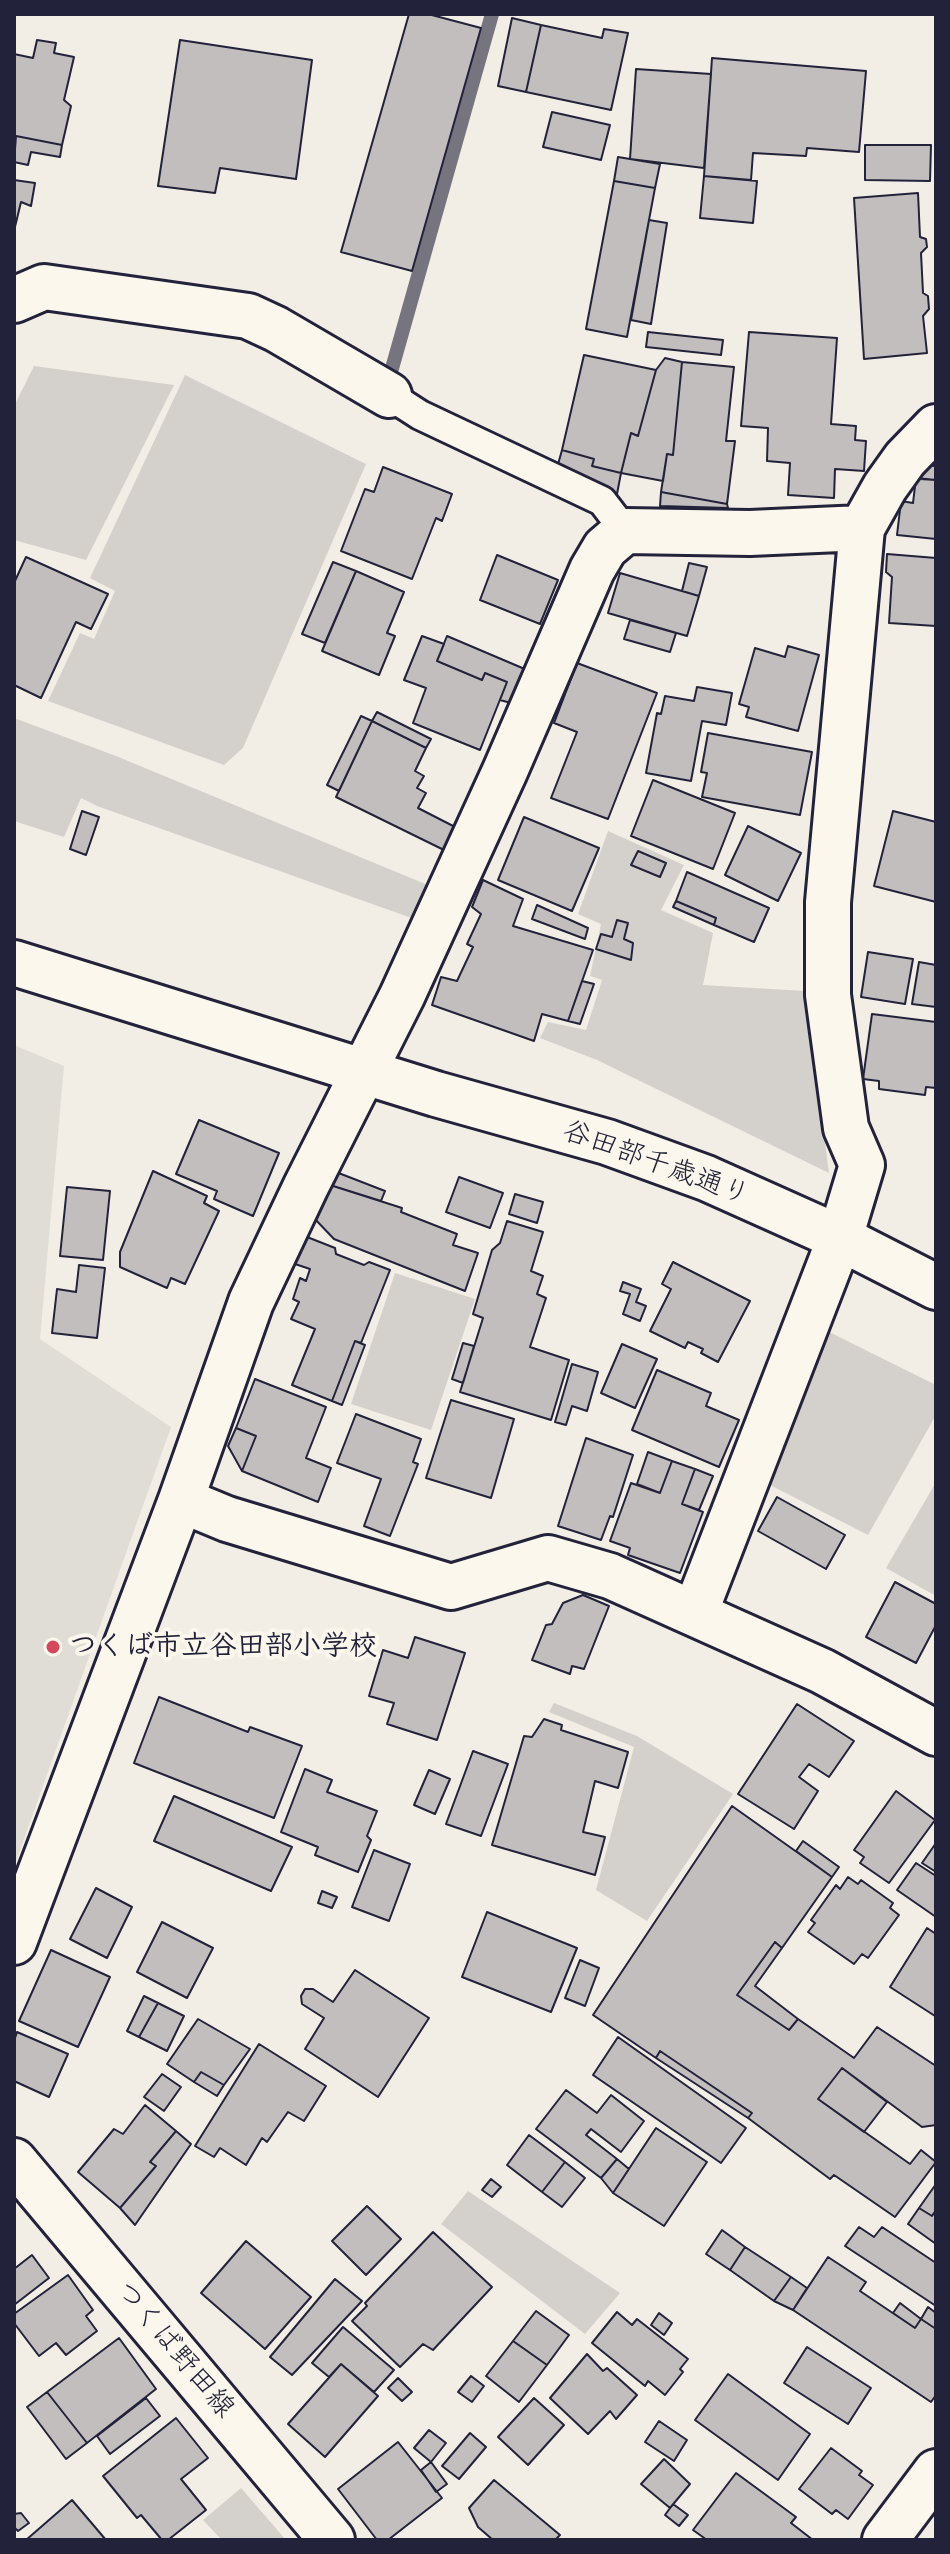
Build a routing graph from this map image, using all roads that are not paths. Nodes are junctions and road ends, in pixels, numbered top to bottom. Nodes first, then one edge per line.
1 (14, 300) edge
2 (389, 395) joint
3 (936, 427) edge
4 (862, 528) junction
5 (625, 531) junction
6 (14, 963) edge
7 (365, 1071) junction
8 (840, 1238) junction
9 (936, 1287) edge
10 (181, 1500) junction
11 (695, 1613) junction
12 (936, 1733) edge
13 (16, 1931) edge
14 (14, 2161) edge
15 (936, 2472) edge
16 (332, 2540) edge
17 (885, 2540) edge

1 - 2 street
2 - 5 lane
3 - 4 street
4 - 5 street
4 - 8 street
5 - 7 street
6 - 7 street, 谷田部千歳通り
7 - 8 street, 谷田部千歳通り
7 - 10 street
8 - 9 street, 谷田部千歳通り
8 - 11 street
10 - 11 street
10 - 13 street
11 - 12 street
14 - 16 street, つくば野田線
15 - 17 street

